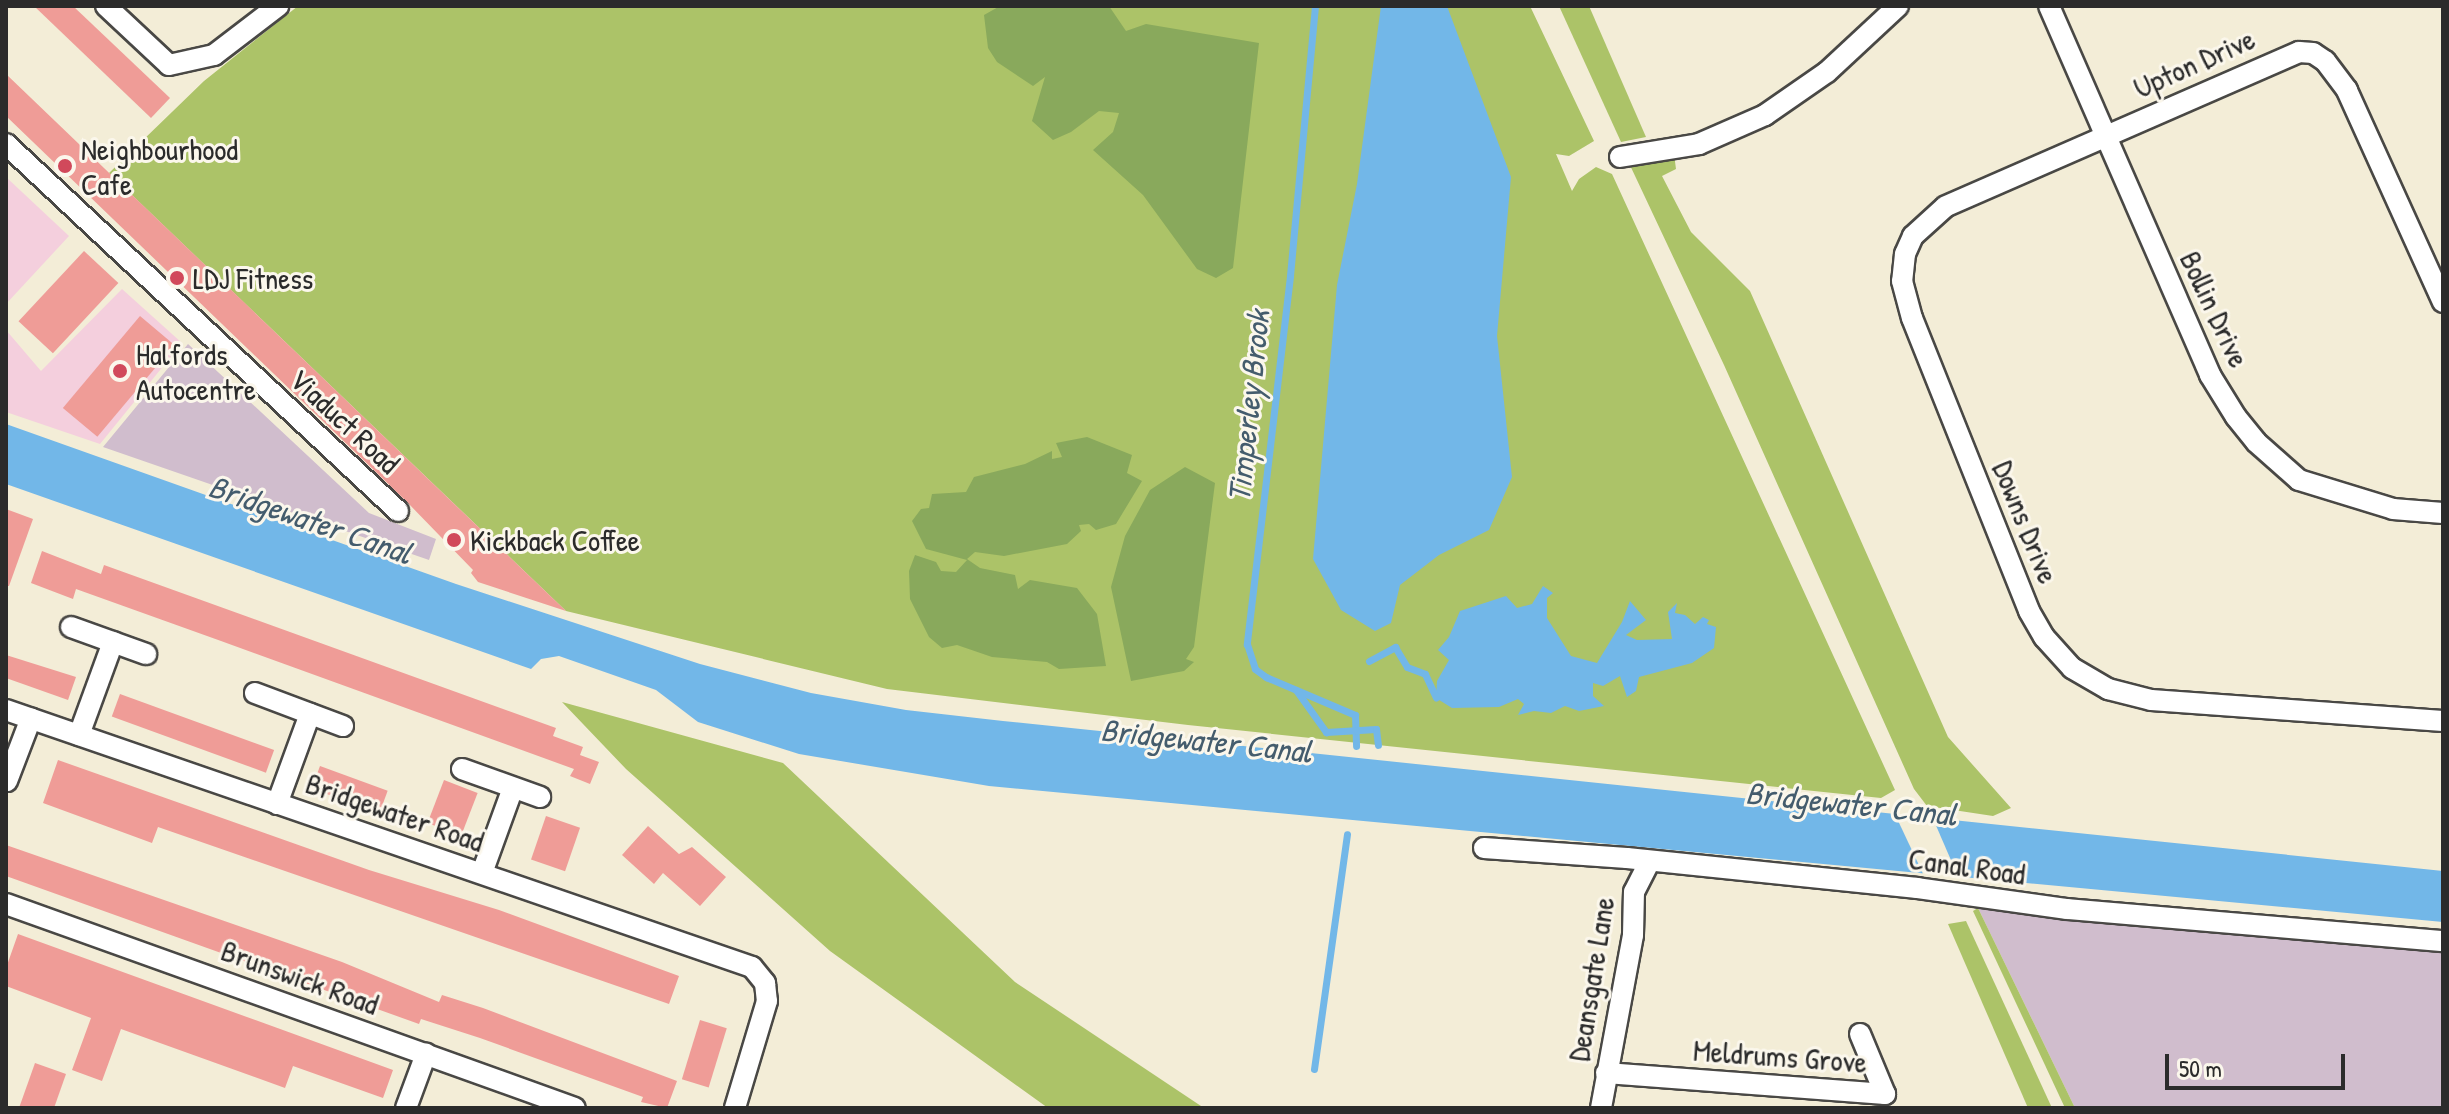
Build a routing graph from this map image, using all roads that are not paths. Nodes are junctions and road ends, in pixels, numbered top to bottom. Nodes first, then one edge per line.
1 (106, 6) edge
2 (278, 6) edge
3 (1898, 6) edge
4 (2049, 6) edge
5 (2105, 134) junction
6 (6, 144) edge
7 (1620, 157) dead end
8 (2443, 302) edge
9 (398, 511) dead end
10 (2443, 513) edge
11 (71, 627) dead end
12 (113, 642) junction
13 (146, 654) dead end
14 (255, 693) dead end
15 (6, 710) edge
16 (310, 714) junction
17 (31, 718) junction
18 (2443, 721) edge
19 (343, 726) dead end
20 (79, 735) junction
21 (462, 769) dead end
22 (7, 781) edge
23 (513, 788) junction
24 (540, 797) dead end
25 (277, 804) junction
26 (1484, 848) dead end
27 (1649, 862) junction
28 (482, 873) junction
29 (6, 904) edge
30 (2443, 941) edge
31 (1860, 1034) dead end
32 (426, 1054) junction
33 (1606, 1073) junction
34 (406, 1108) edge
35 (575, 1108) edge
36 (735, 1108) edge
37 (1601, 1108) edge

1 - 2 street
3 - 7 street
4 - 5 street, Bollin Drive
5 - 8 street, Upton Drive
5 - 10 street, Bollin Drive
5 - 18 street, Downs Drive
6 - 9 street, Viaduct Road
11 - 12 street
12 - 13 street
12 - 20 street
14 - 16 street
15 - 17 street, Bridgewater Road
16 - 19 street
16 - 25 street
17 - 20 street, Bridgewater Road
17 - 22 street
20 - 25 street, Bridgewater Road
21 - 23 street
23 - 24 street
23 - 28 street
25 - 28 street, Bridgewater Road
26 - 27 street, Canal Road
27 - 30 street, Canal Road
27 - 33 street, Deansgate Lane
28 - 36 street, Bridgewater Road
29 - 32 street, Brunswick Road
31 - 33 street, Meldrums Grove
32 - 34 street
32 - 35 street, Brunswick Road
33 - 37 street, Deansgate Lane

